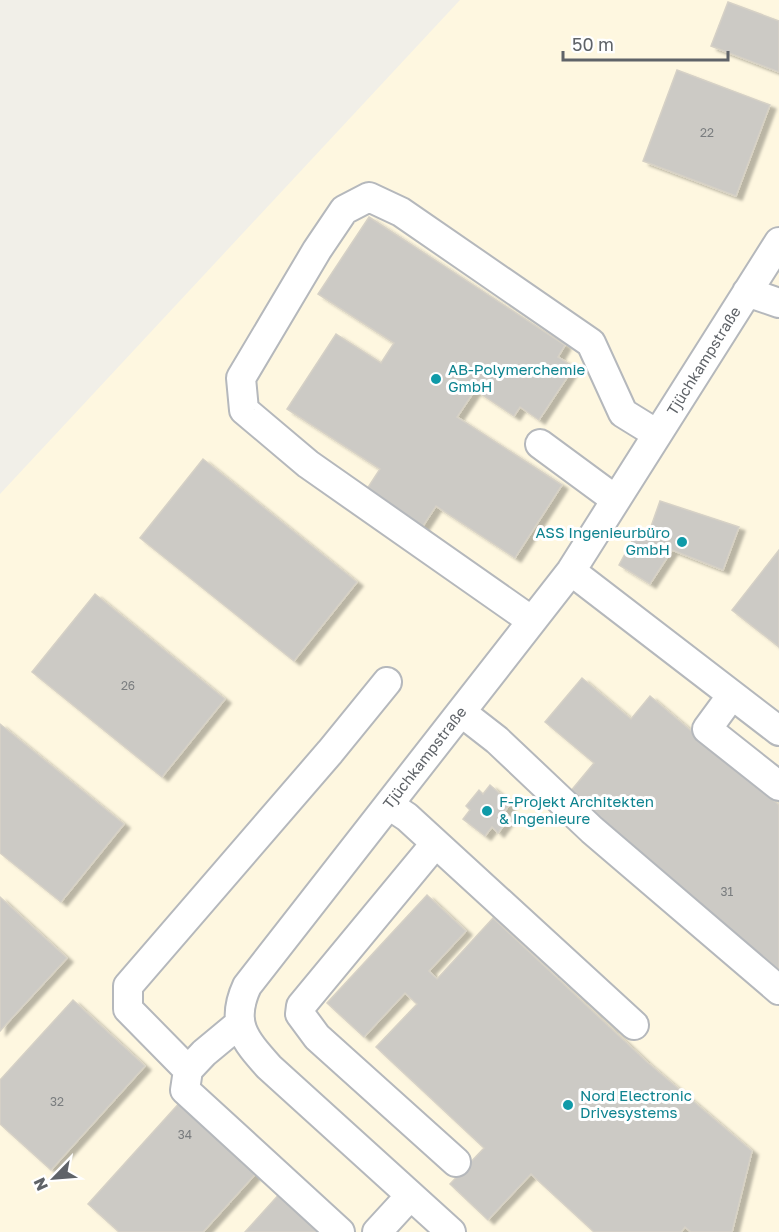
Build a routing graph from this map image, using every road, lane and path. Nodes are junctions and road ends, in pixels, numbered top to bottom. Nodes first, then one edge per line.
1 (779, 242) edge
2 (747, 292) junction
3 (779, 303) edge
4 (657, 434) junction
5 (540, 444) dead end
6 (616, 500) junction
7 (571, 571) junction
8 (532, 621) junction
9 (387, 682) dead end
10 (732, 694) junction
11 (461, 712) junction
12 (779, 731) edge
13 (779, 786) edge
14 (389, 805) junction
15 (435, 844) junction
16 (779, 990) edge
17 (239, 1024) junction
18 (634, 1025) dead end
19 (188, 1070) junction
20 (456, 1162) dead end
21 (410, 1196) junction
22 (340, 1232) edge
23 (377, 1232) edge
24 (451, 1232) edge

1 - 2 street, Tjüchkampstraße
2 - 3 street
2 - 4 street, Tjüchkampstraße
4 - 6 street, Tjüchkampstraße
4 - 8 street
5 - 6 street
6 - 7 street, Tjüchkampstraße
7 - 8 street, Tjüchkampstraße
7 - 10 street
8 - 11 street, Tjüchkampstraße
9 - 19 street
10 - 12 street
10 - 13 street
11 - 14 street, Tjüchkampstraße
11 - 16 street
14 - 15 street
14 - 17 street, Tjüchkampstraße
15 - 18 street
15 - 20 street
17 - 19 street
17 - 21 street
19 - 22 street
21 - 23 street
21 - 24 street

